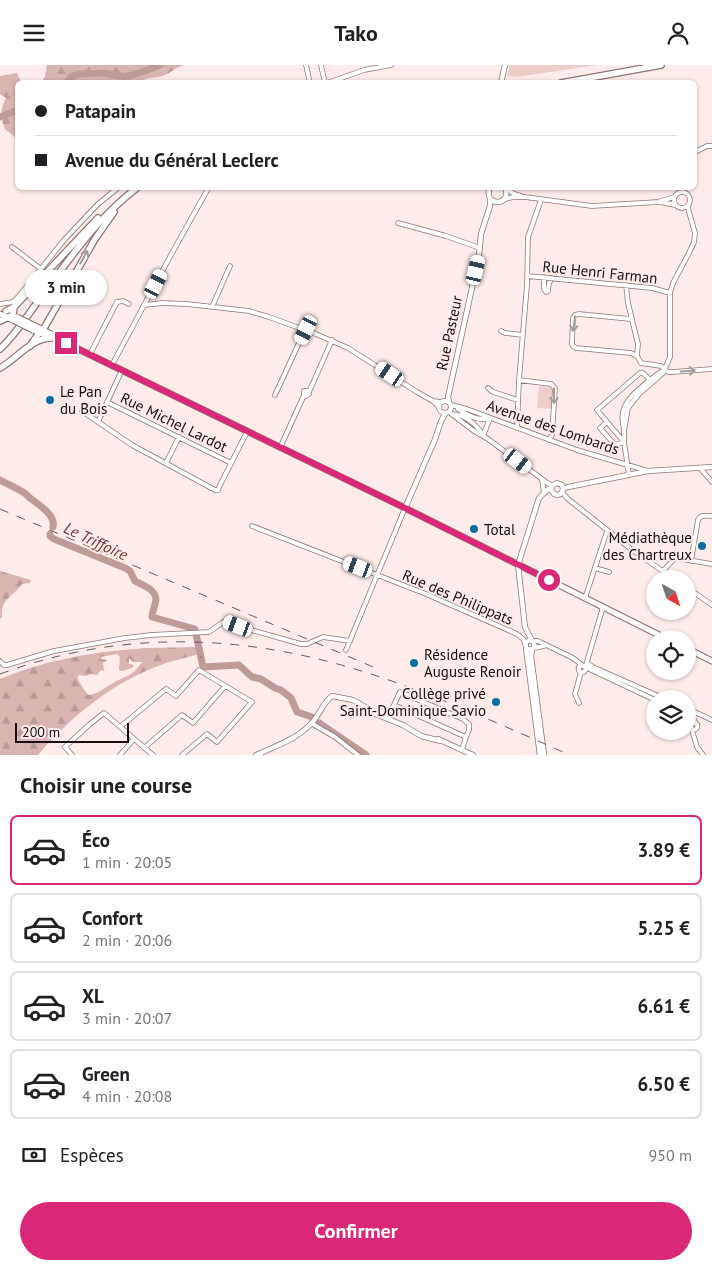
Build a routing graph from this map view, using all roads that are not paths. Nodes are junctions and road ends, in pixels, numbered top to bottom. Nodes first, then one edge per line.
1 (306, 65) edge
2 (321, 65) edge
3 (391, 65) edge
4 (505, 65) edge
5 (661, 65) edge
6 (371, 67) edge
7 (363, 68) edge
8 (309, 80) edge
9 (325, 80) edge
10 (333, 80) edge
11 (502, 80) edge
12 (578, 80) edge
13 (712, 146) edge
14 (697, 151) edge
15 (114, 190) edge
16 (135, 190) edge
17 (136, 190) edge
18 (207, 190) edge
19 (489, 190) edge
20 (506, 190) edge
21 (508, 190) edge
22 (680, 190) edge
23 (686, 190) edge
24 (679, 193) junction
25 (687, 193) junction
26 (525, 197) junction
27 (674, 197) junction
28 (490, 198) junction
29 (123, 199) junction
30 (505, 199) junction
31 (541, 199) junction
32 (498, 202) junction
33 (658, 202) junction
34 (675, 205) junction
35 (688, 206) junction
36 (682, 209) junction
37 (487, 216) junction
38 (398, 223) dead end
39 (691, 223) junction
40 (12, 247) dead end
41 (480, 248) junction
42 (230, 266) dead end
43 (41, 269) junction
44 (527, 276) junction
45 (544, 277) junction
46 (552, 278) junction
47 (626, 285) junction
48 (670, 293) junction
49 (0, 304) edge
50 (129, 304) dead end
51 (145, 305) junction
52 (212, 307) junction
53 (8, 315) edge
54 (631, 319) junction
55 (0, 321) edge
56 (37, 329) junction
57 (306, 330) junction
58 (501, 331) dead end
59 (523, 335) junction
60 (51, 338) junction
61 (332, 341) junction
62 (66, 343) junction
63 (30, 346) junction
64 (0, 349) edge
65 (90, 355) junction
66 (638, 356) junction
67 (112, 365) junction
68 (0, 368) edge
69 (665, 369) junction
70 (712, 369) edge
71 (122, 370) junction
72 (519, 380) junction
73 (650, 380) junction
74 (488, 389) dead end
75 (275, 395) dead end
76 (518, 400) junction
77 (107, 402) junction
78 (447, 406) junction
79 (82, 411) dead end
80 (490, 419) junction
81 (98, 422) junction
82 (607, 422) junction
83 (517, 428) junction
84 (624, 429) junction
85 (247, 432) junction
86 (483, 436) junction
87 (179, 437) junction
88 (549, 440) junction
89 (624, 442) junction
90 (280, 448) junction
91 (166, 463) junction
92 (231, 463) junction
93 (628, 465) junction
94 (697, 467) junction
95 (712, 467) edge
96 (648, 471) junction
97 (629, 475) junction
98 (542, 480) junction
99 (712, 482) edge
100 (552, 489) junction
101 (563, 490) junction
102 (542, 494) junction
103 (567, 498) junction
104 (405, 508) junction
105 (712, 516) edge
106 (252, 526) dead end
107 (607, 531) junction
108 (691, 561) junction
109 (712, 564) edge
110 (518, 565) junction
111 (595, 568) junction
112 (662, 570) edge
113 (664, 570) edge
114 (609, 572) dead end
115 (377, 575) junction
116 (696, 594) edge
117 (585, 598) junction
118 (712, 605) edge
119 (603, 607) junction
120 (525, 629) junction
121 (649, 630) edge
122 (517, 634) junction
123 (350, 641) junction
124 (530, 645) junction
125 (545, 645) junction
126 (346, 651) dead end
127 (696, 653) edge
128 (0, 661) edge
129 (712, 661) edge
130 (583, 668) junction
131 (225, 686) junction
132 (646, 690) edge
133 (646, 696) edge
134 (579, 703) dead end
135 (394, 705) junction
136 (696, 713) edge
137 (387, 718) junction
138 (712, 720) edge
139 (311, 723) junction
140 (120, 727) junction
141 (466, 737) junction
142 (134, 739) junction
143 (696, 740) edge
144 (144, 748) junction
145 (462, 750) junction
146 (260, 754) edge
147 (72, 755) edge
148 (120, 755) edge
149 (153, 755) edge
150 (182, 755) edge
151 (358, 755) edge
152 (473, 755) edge
153 (540, 755) edge
154 (544, 755) edge
155 (703, 755) edge

1 - 8 street
2 - 9 street
3 - 6 street
4 - 11 street
5 - 12 main road
6 - 7 street
7 - 10 street
13 - 14 street
15 - 43 street
16 - 29 main road
56 -> 17 main road
18 - 51 street
19 - 28 street, Rue Pasteur
20 - 30 street
21 - 26 street
22 - 24 street
23 - 25 street
24 - 25 street
24 - 27 street
25 - 35 street
26 - 30 street
26 - 31 street
27 - 33 street
27 - 34 street
28 - 32 street
28 - 37 street, Rue Pasteur
29 - 53 main road
29 - 64 main road
30 - 32 street
31 - 33 street
31 - 44 street
32 - 37 street, Rue Pasteur
33 - 34 street
34 - 36 street
35 - 36 street
35 - 39 street
36 - 39 street
37 - 41 street, Rue Pasteur
38 - 41 street
39 - 48 street
40 - 43 street
41 - 78 street, Rue Pasteur
42 - 52 street
43 - 49 street
44 - 45 street, Rue Henri Farman
44 - 59 street
45 - 46 street, Rue Henri Farman
45 - 46 street
46 - 47 street, Rue Henri Farman
47 - 48 street, Rue Henri Farman
47 - 54 street
48 - 69 street
50 - 65 street
51 - 52 street
51 - 67 street
52 - 57 street
53 - 55 main road
53 - 56 main road, bridge
54 - 66 street
54 -> 66 street
56 - 60 main road
56 - 62 main road
56 - 63 main road
57 - 61 street
57 - 75 street
58 - 59 street
59 - 72 street
60 - 62 main road
60 - 63 main road
61 - 78 street
61 - 90 street
62 - 65 main road
63 - 68 main road
65 - 67 main road
66 - 69 street
67 - 71 main road
69 -> 70 street
69 - 73 street
69 - 84 street
71 - 77 street
71 - 85 main road
72 - 76 street
72 -> 88 street
73 - 82 street
73 - 84 street
74 - 76 street
76 - 83 street
77 - 81 street
77 - 87 street, Rue Michel Lardot
78 - 80 street, Avenue des Lombards
78 - 86 street
78 - 104 street, Rue Pasteur
79 - 81 street
80 - 83 street, Avenue des Lombards
80 - 86 street
81 - 91 street
82 - 89 street
82 - 89 street
83 - 88 street, Avenue des Lombards
84 - 89 street
85 - 90 main road
85 - 92 street
86 - 98 street
87 - 91 street
87 - 92 street, Rue Michel Lardot
88 - 93 street, Avenue des Lombards
89 - 93 street
90 - 104 main road
91 - 92 street
93 - 96 street, Avenue des Lombards
93 - 97 street
94 - 95 street, Avenue des Lombards
94 - 96 street, Avenue des Lombards
94 - 99 street
96 - 97 street, Avenue des Lombards
97 - 101 street, Avenue des Lombards
98 - 100 street
98 - 102 street
100 - 101 street
100 - 101 street, Avenue des Lombards
100 - 102 street
101 - 103 street
101 - 103 street
102 - 110 street
103 - 107 street
104 - 110 main road
104 - 115 street
105 - 108 street
106 - 115 street, Rue des Philippats
107 - 111 street
107 - 112 street
108 - 109 street
108 - 113 street
110 - 117 main road
110 - 120 street
111 - 114 street
111 - 117 street
115 - 122 street, Rue des Philippats
115 - 123 street
116 - 118 street
117 - 119 main road
119 - 121 main road
119 - 130 street
120 - 122 street
120 - 124 street
122 - 124 street, Rue des Philippats
123 - 126 street
123 - 128 street
124 - 125 street
124 - 125 street
124 - 153 street
124 - 154 street
125 - 130 street
127 - 129 main road
130 - 132 street
130 - 133 street
130 - 134 street
131 - 140 street
131 - 144 street
131 - 150 street
135 - 137 street
135 - 141 street
135 - 141 street
136 - 138 street
137 - 139 street
137 - 145 street
139 - 146 street
139 - 151 street
140 - 142 street
140 - 147 street
141 - 145 street
142 - 144 street
142 - 148 street
143 - 155 street
144 - 149 street
145 - 152 street

